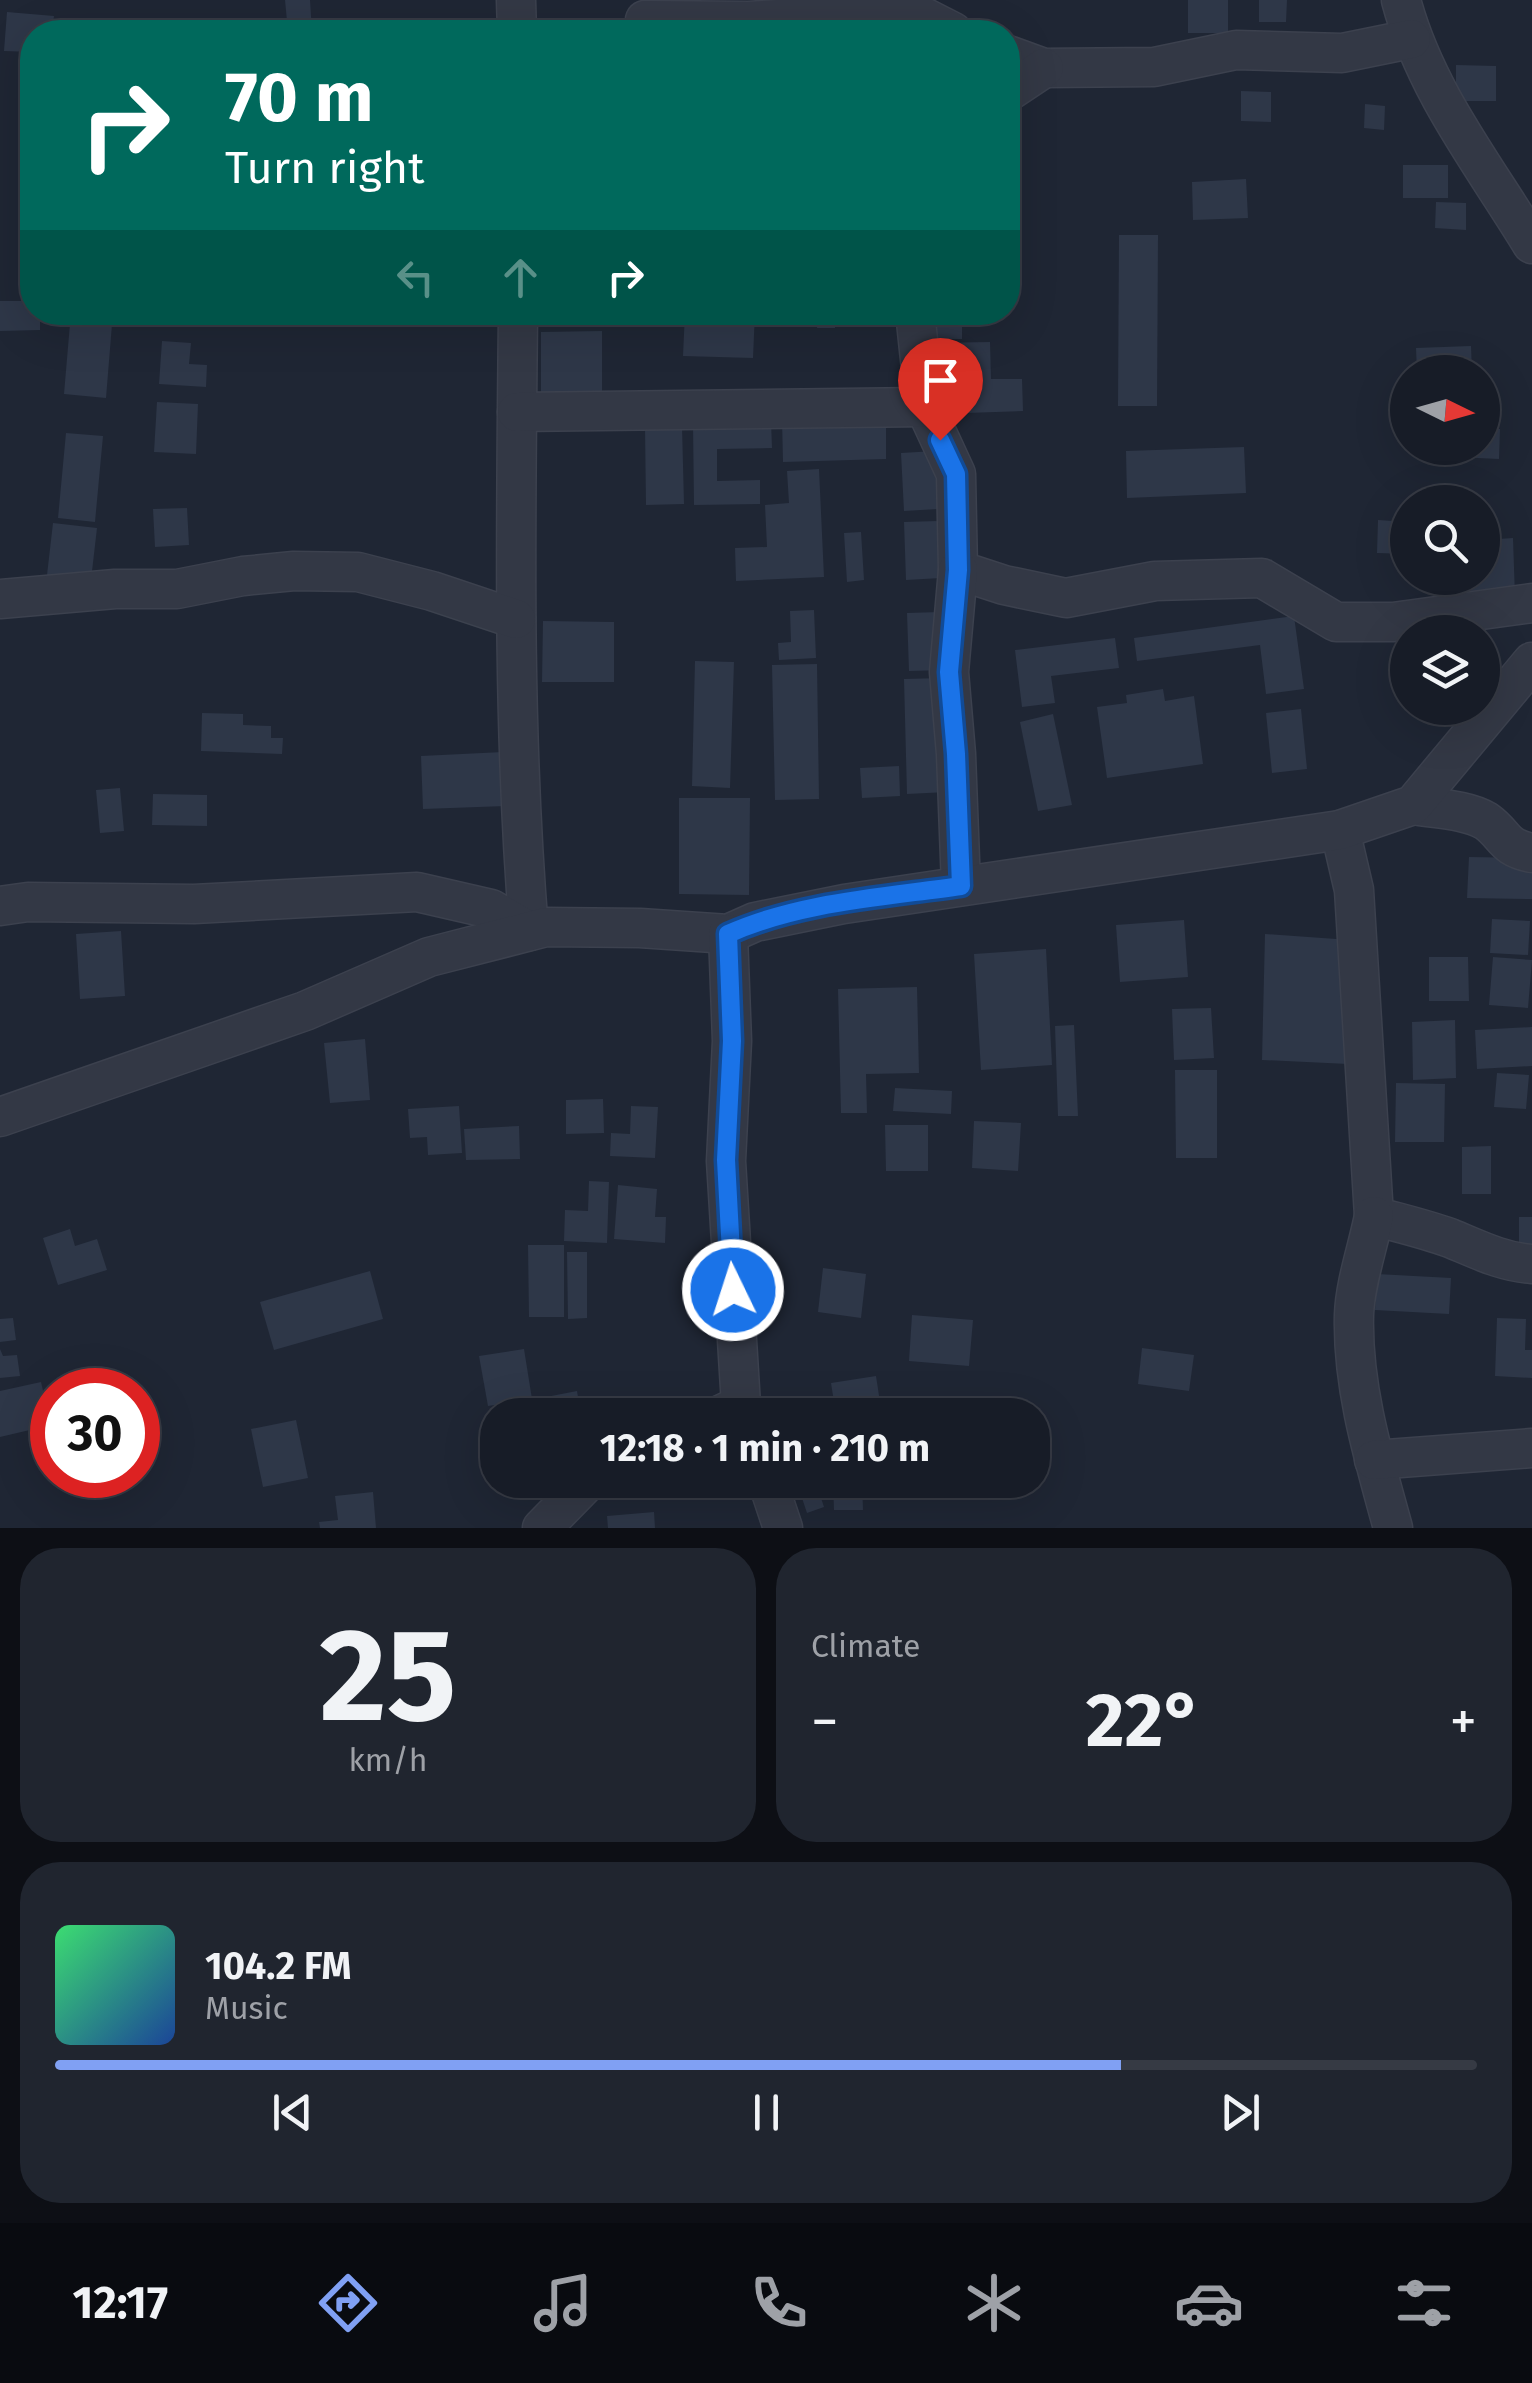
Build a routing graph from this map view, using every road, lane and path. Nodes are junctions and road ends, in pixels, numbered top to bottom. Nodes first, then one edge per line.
1 (1401, 0) edge
2 (911, 14) edge
3 (772, 20) edge
4 (1411, 38) junction
5 (1020, 59) edge
6 (1044, 68) junction
7 (1020, 84) edge
8 (1532, 244) edge
9 (518, 325) edge
10 (917, 325) edge
11 (925, 407) junction
12 (517, 412) junction
13 (958, 570) junction
14 (0, 600) edge
15 (1532, 603) edge
16 (516, 619) junction
17 (1532, 662) edge
18 (1413, 805) junction
19 (1340, 830) junction
20 (1532, 853) edge
21 (961, 886) junction
22 (0, 906) edge
23 (529, 931) junction
24 (728, 934) junction
25 (0, 1118) edge
26 (1374, 1216) junction
27 (1532, 1264) edge
28 (735, 1398) edge
29 (1532, 1448) edge
30 (1374, 1460) junction
31 (571, 1498) edge
32 (772, 1498) edge
33 (542, 1528) edge
34 (783, 1528) edge
35 (1393, 1528) edge

1 - 4 street
2 - 3 street
4 - 6 street
4 - 8 street
5 - 6 street
6 - 7 street
9 - 12 street
10 - 11 street
11 - 12 street
11 - 13 street
12 - 16 street
13 - 15 street
13 - 21 street
14 - 16 street
16 - 23 street
17 - 18 street
18 - 19 street
18 - 20 street
19 - 21 street
19 - 26 street
21 - 24 street
22 - 23 street
23 - 24 street
23 - 25 street
24 - 28 street
26 - 27 street
26 - 30 street
29 - 30 street
30 - 35 street
31 - 33 street
32 - 34 street

